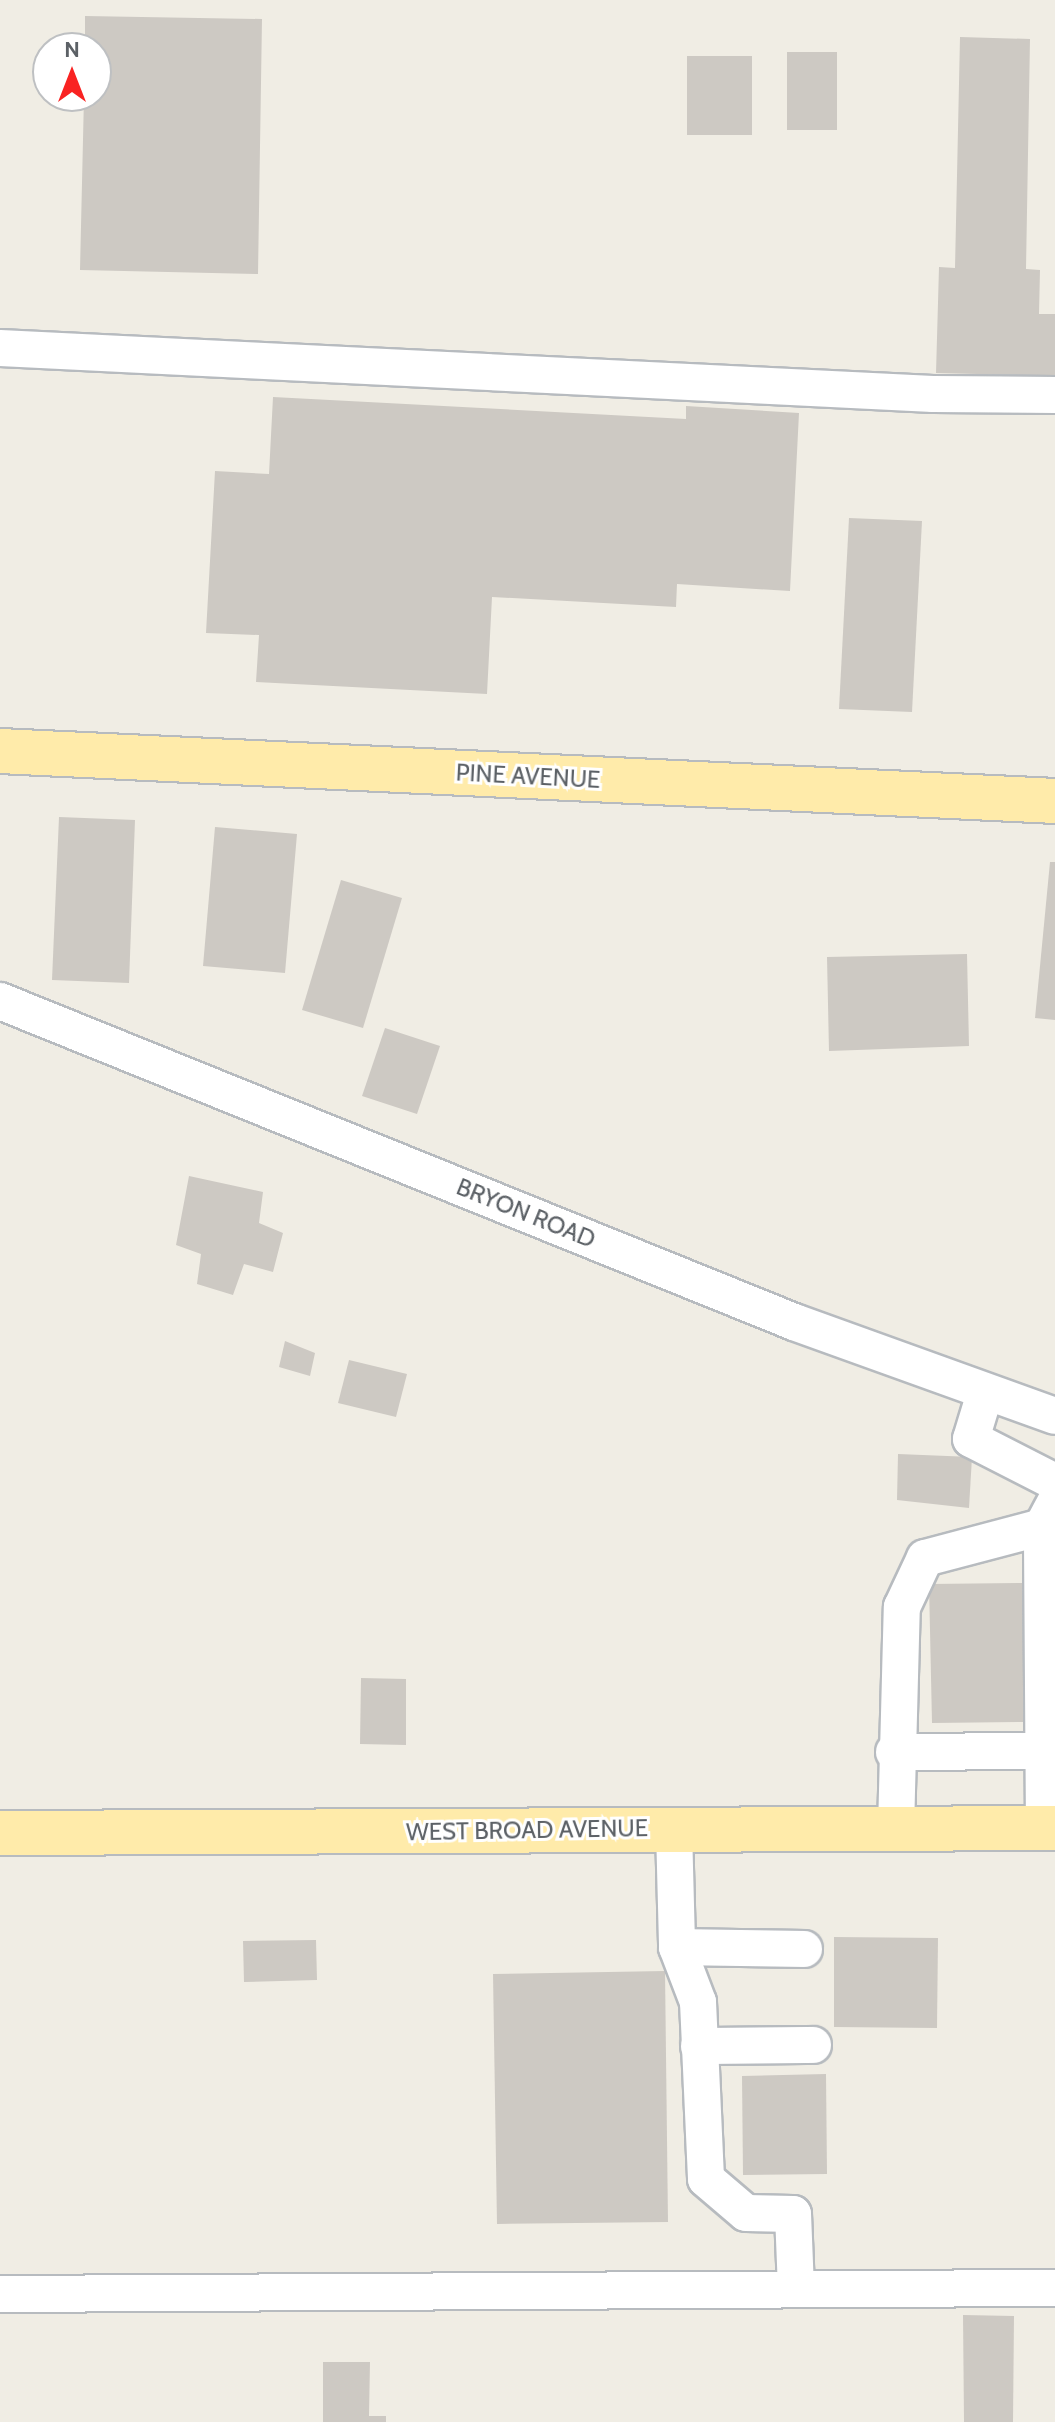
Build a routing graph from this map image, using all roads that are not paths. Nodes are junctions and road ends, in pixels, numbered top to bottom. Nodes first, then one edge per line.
1 (0, 348) edge
2 (1055, 395) edge
3 (0, 751) edge
4 (1055, 801) edge
5 (0, 1001) edge
6 (985, 1393) junction
7 (1055, 1416) edge
8 (1055, 1482) edge
9 (1049, 1515) edge
10 (1049, 1632) edge
11 (1049, 1751) edge
12 (894, 1752) junction
13 (1050, 1828) edge
14 (674, 1829) junction
15 (896, 1829) junction
16 (0, 1833) edge
17 (677, 1947) junction
18 (804, 1949) dead end
19 (813, 2045) dead end
20 (699, 2046) junction
21 (1055, 2288) edge
22 (796, 2289) junction
23 (0, 2294) edge

1 - 2 street
3 - 4 main road, PINE AVENUE
5 - 6 street, BRYON ROAD
6 - 7 street, BRYON ROAD
6 - 8 street
9 - 10 street
9 - 12 street
10 - 11 street
11 - 12 street
11 - 13 street
12 - 15 street
13 - 15 main road, WEST BROAD AVENUE
14 - 15 main road, WEST BROAD AVENUE
14 - 16 main road, WEST BROAD AVENUE
14 - 17 street
17 - 18 street
17 - 20 street
19 - 20 street
20 - 22 street
21 - 22 street
22 - 23 street

